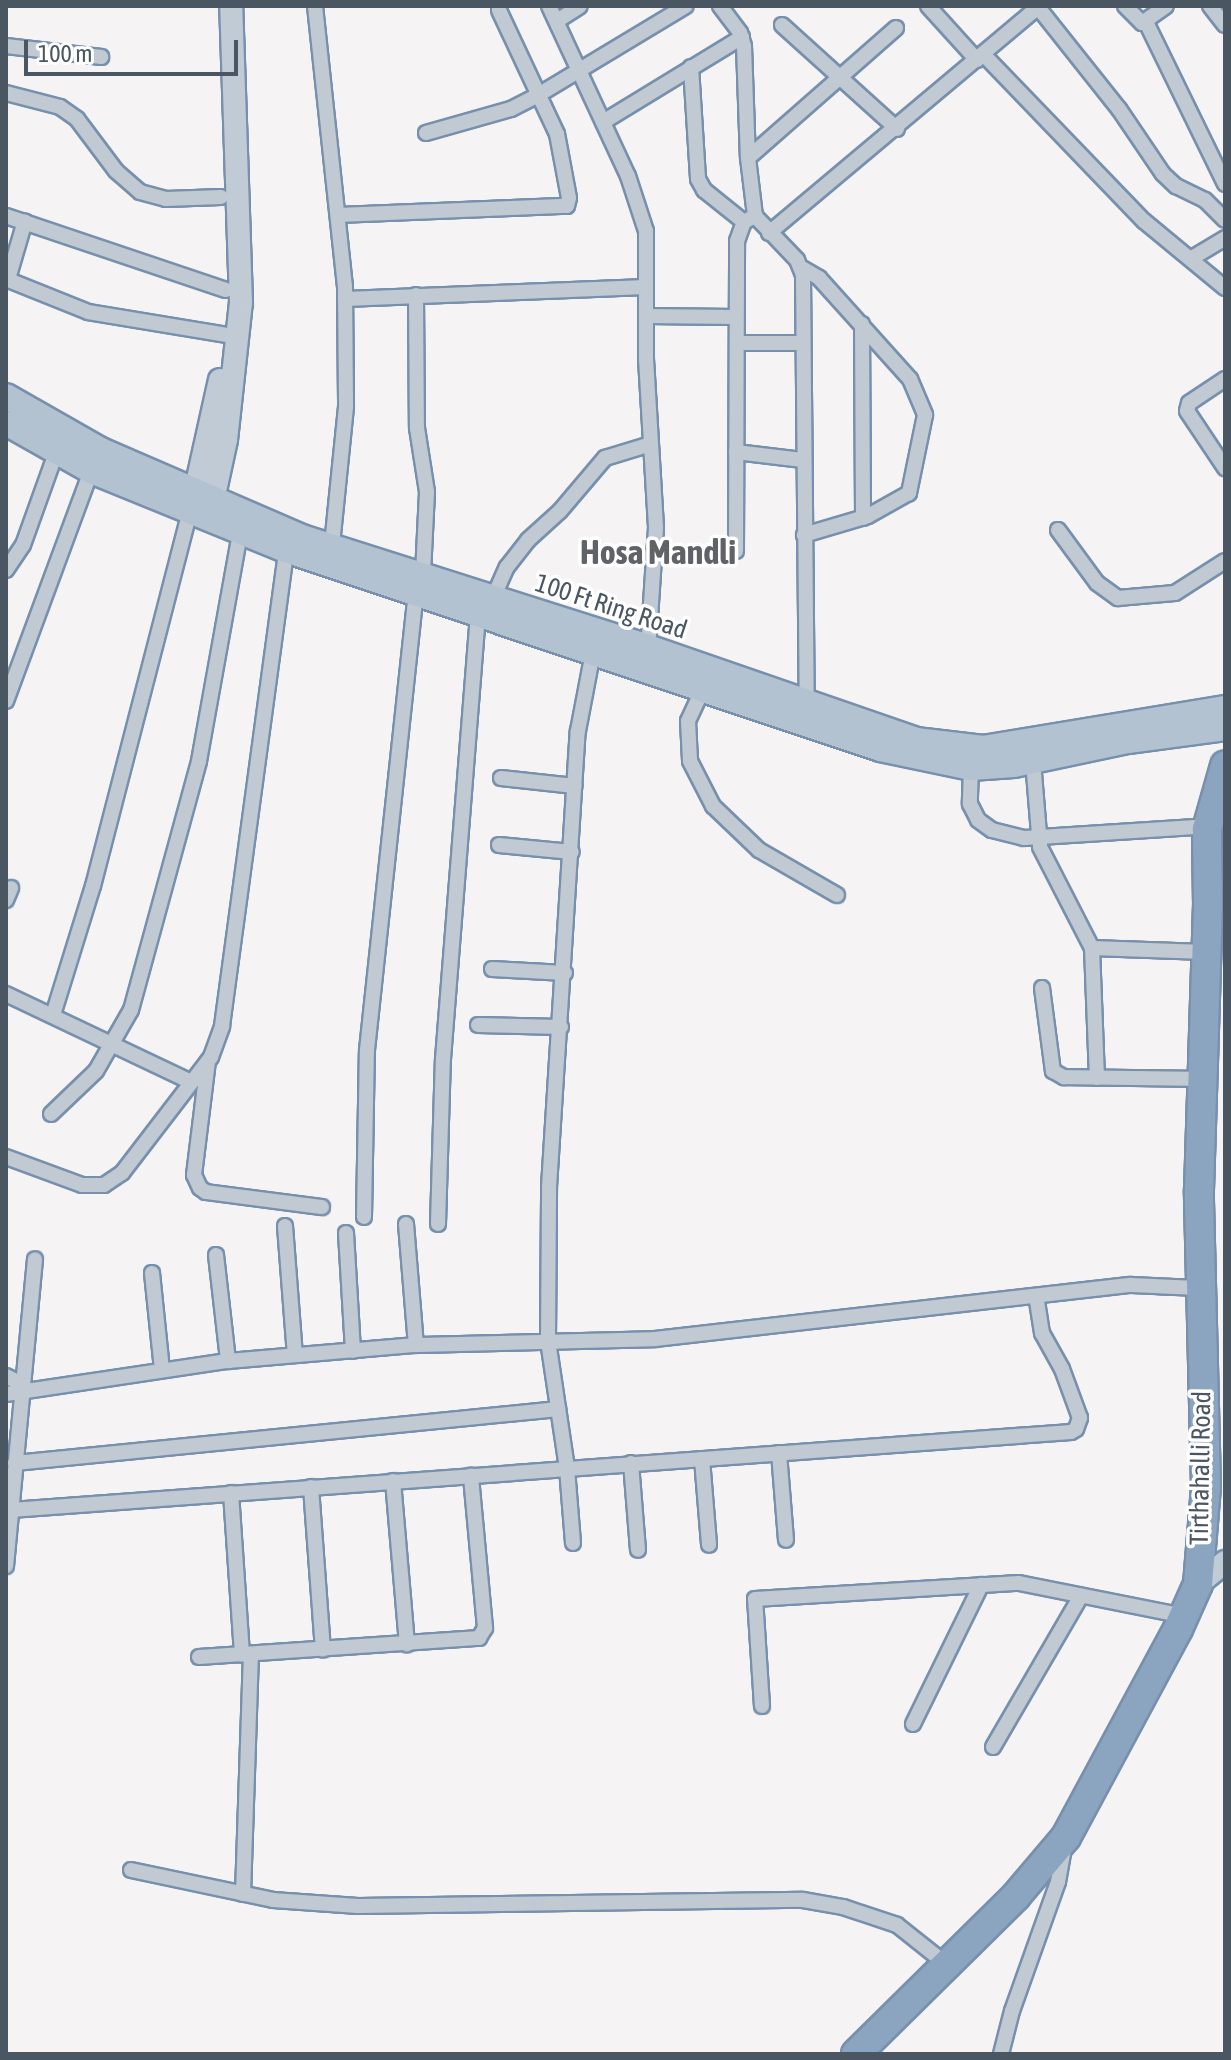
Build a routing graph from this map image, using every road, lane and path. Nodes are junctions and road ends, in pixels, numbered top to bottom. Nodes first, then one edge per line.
1 (217, 6) edge
2 (231, 6) edge
3 (315, 6) edge
4 (549, 6) edge
5 (580, 6) edge
6 (686, 6) edge
7 (720, 6) edge
8 (928, 6) edge
9 (1038, 6) edge
10 (1125, 6) edge
11 (1166, 6) edge
12 (1210, 6) edge
13 (499, 10) dead end
14 (557, 21) junction
15 (1146, 22) junction
16 (782, 25) dead end
17 (1225, 25) edge
18 (896, 28) dead end
19 (742, 37) junction
20 (6, 46) edge
21 (101, 57) dead end
22 (981, 57) junction
23 (691, 67) junction
24 (579, 70) junction
25 (842, 76) junction
26 (6, 93) edge
27 (540, 94) junction
28 (603, 122) junction
29 (897, 129) junction
30 (426, 133) dead end
31 (748, 158) junction
32 (1225, 184) edge
33 (221, 197) junction
34 (338, 215) junction
35 (6, 216) edge
36 (750, 219) junction
37 (1225, 220) edge
38 (25, 221) junction
39 (769, 233) junction
40 (1225, 238) edge
41 (1192, 258) junction
42 (802, 268) junction
43 (7, 279) edge
44 (646, 287) junction
45 (1225, 288) edge
46 (226, 290) junction
47 (416, 295) junction
48 (345, 299) junction
49 (646, 316) junction
50 (735, 317) junction
51 (862, 324) junction
52 (227, 335) junction
53 (737, 343) junction
54 (803, 343) junction
55 (1225, 379) edge
56 (6, 396) edge
57 (6, 423) edge
58 (651, 444) junction
59 (736, 452) junction
60 (56, 453) junction
61 (803, 460) junction
62 (1225, 468) edge
63 (91, 471) junction
64 (203, 505) junction
65 (863, 518) junction
66 (1058, 530) dead end
67 (240, 532) junction
68 (804, 535) junction
69 (332, 545) junction
70 (286, 550) junction
71 (736, 551) dead end
72 (1225, 561) edge
73 (6, 570) edge
74 (420, 584) junction
75 (486, 605) junction
76 (648, 647) junction
77 (593, 652) junction
78 (702, 691) junction
79 (6, 701) edge
80 (807, 703) junction
81 (1225, 708) edge
82 (1225, 728) edge
83 (1033, 761) junction
84 (971, 768) junction
85 (1224, 770) edge
86 (501, 778) dead end
87 (575, 786) junction
88 (1208, 826) junction
89 (1037, 836) junction
90 (499, 845) dead end
91 (572, 852) junction
92 (837, 895) dead end
93 (1216, 910) edge
94 (1092, 948) junction
95 (1205, 952) junction
96 (492, 969) dead end
97 (565, 973) junction
98 (1042, 988) dead end
99 (6, 994) edge
100 (53, 1015) junction
101 (478, 1025) dead end
102 (561, 1027) junction
103 (114, 1044) junction
104 (208, 1061) junction
105 (1097, 1078) junction
106 (1201, 1079) junction
107 (189, 1081) junction
108 (51, 1114) dead end
109 (6, 1157) edge
110 (322, 1207) dead end
111 (364, 1217) dead end
112 (406, 1224) dead end
113 (438, 1224) dead end
114 (285, 1226) dead end
115 (346, 1233) dead end
116 (216, 1255) dead end
117 (35, 1259) dead end
118 (152, 1273) dead end
119 (1199, 1288) junction
120 (1036, 1297) junction
121 (548, 1341) junction
122 (416, 1345) junction
123 (353, 1351) junction
124 (295, 1355) junction
125 (228, 1361) junction
126 (162, 1369) junction
127 (6, 1376) edge
128 (16, 1390) edge
129 (558, 1409) junction
130 (779, 1453) junction
131 (702, 1459) junction
132 (15, 1463) junction
133 (631, 1463) junction
134 (567, 1468) junction
135 (471, 1476) junction
136 (393, 1481) junction
137 (311, 1487) junction
138 (231, 1493) junction
139 (11, 1510) junction
140 (786, 1540) dead end
141 (573, 1543) dead end
142 (709, 1545) dead end
143 (638, 1550) dead end
144 (1225, 1562) edge
145 (6, 1566) edge
146 (1198, 1584) junction
147 (981, 1585) junction
148 (1081, 1596) junction
149 (1184, 1616) junction
150 (407, 1644) junction
151 (323, 1650) junction
152 (247, 1655) junction
153 (199, 1657) dead end
154 (762, 1706) dead end
155 (913, 1724) dead end
156 (993, 1747) dead end
157 (1066, 1837) junction
158 (131, 1870) dead end
159 (243, 1894) junction
160 (946, 1964) junction
161 (864, 2052) edge
162 (1001, 2054) edge

1 - 33 street
2 - 64 street
3 - 34 street
4 - 14 street
5 - 14 street
6 - 24 street
7 - 19 street
8 - 22 street
9 - 22 street
9 - 37 street
10 - 15 street
11 - 15 street
12 - 17 street
13 - 27 street
14 - 24 street
15 - 32 street
16 - 25 street
18 - 25 street
19 - 23 street
19 - 31 street
20 - 21 street
22 - 29 street
22 - 41 street
23 - 28 street
23 - 36 street
24 - 27 street
24 - 28 street
25 - 29 street
25 - 31 street
26 - 33 street
27 - 30 street
27 - 34 street
28 - 44 street
29 - 39 street
31 - 36 street
33 - 46 street
34 - 48 street
35 - 38 street
36 - 39 street
36 - 50 street
38 - 43 street
38 - 46 street
39 - 42 street
40 - 41 street
41 - 45 street
42 - 51 street
42 - 54 street
43 - 52 street
44 - 47 street
44 - 49 street
46 - 52 street
47 - 48 street
47 - 74 street
48 - 69 street
49 - 50 street
49 - 58 street
50 - 53 street
51 - 65 street
51 - 65 street
52 - 64 street
53 - 54 street
53 - 59 street
54 - 61 street
55 - 62 street
56 - 64 main road, 100 Ft Ring Road
57 - 60 main road, 100 Ft Ring Road
58 - 75 street
58 - 76 street
59 - 61 street
59 - 71 street
60 - 63 main road, 100 Ft Ring Road
60 - 73 street
61 - 68 street
63 - 64 main road, 100 Ft Ring Road
63 - 79 street
64 - 67 main road, 100 Ft Ring Road
64 - 69 main road, 100 Ft Ring Road
64 - 100 street
65 - 68 street
66 - 72 street
67 - 70 main road, 100 Ft Ring Road
67 - 103 street
68 - 80 street
69 - 74 main road, 100 Ft Ring Road
70 - 74 main road, 100 Ft Ring Road
70 - 104 street
74 - 75 main road, 100 Ft Ring Road
74 - 111 street
75 - 76 main road, 100 Ft Ring Road
75 - 77 main road, 100 Ft Ring Road
75 - 113 street
76 - 80 main road, 100 Ft Ring Road
77 - 78 main road, 100 Ft Ring Road
77 - 87 street
78 - 84 main road, 100 Ft Ring Road
78 - 92 street
80 - 81 main road, 100 Ft Ring Road
82 - 83 main road, 100 Ft Ring Road
83 - 84 main road, 100 Ft Ring Road
83 - 89 street
84 - 89 street
85 - 88 highway, Tirthahalli Road
86 - 87 street
87 - 91 street
88 - 89 street
88 - 93 highway, Tirthahalli Road
89 - 94 street
90 - 91 street
91 - 97 street
93 - 95 highway, Tirthahalli Road
94 - 95 street
94 - 105 street
95 - 106 highway, Tirthahalli Road
96 - 97 street
97 - 102 street
98 - 105 street
99 - 100 street
100 - 103 street
101 - 102 street
102 - 121 street
103 - 107 street
103 - 108 street
104 - 107 street
104 - 110 street
105 - 106 street
106 - 119 highway, Tirthahalli Road
107 - 109 street
112 - 122 street
114 - 124 street
115 - 123 street
116 - 125 street
117 - 128 street
118 - 126 street
119 - 120 street
119 - 146 highway, Tirthahalli Road
120 - 121 street
120 - 130 street
121 - 122 street
121 - 129 street
122 - 123 street
123 - 124 street
124 - 125 street
125 - 126 street
126 - 128 street
127 - 128 street
128 - 132 street
129 - 132 street
129 - 134 street
130 - 131 street
130 - 140 street
131 - 133 street
131 - 142 street
132 - 139 street
133 - 134 street
133 - 143 street
134 - 135 street
134 - 141 street
135 - 136 street
135 - 150 street
136 - 137 street
136 - 150 street
137 - 138 street
137 - 151 street
138 - 139 street
138 - 152 street
139 - 145 street
144 - 146 street
146 - 149 highway, Tirthahalli Road
147 - 148 street
147 - 154 street
147 - 155 street
148 - 149 street
148 - 156 street
149 - 157 highway, Tirthahalli Road
150 - 151 street
151 - 152 street
152 - 153 street
152 - 159 street
157 - 160 highway, Tirthahalli Road
157 - 162 street
158 - 159 street
159 - 160 street
160 - 161 highway, Tirthahalli Road

